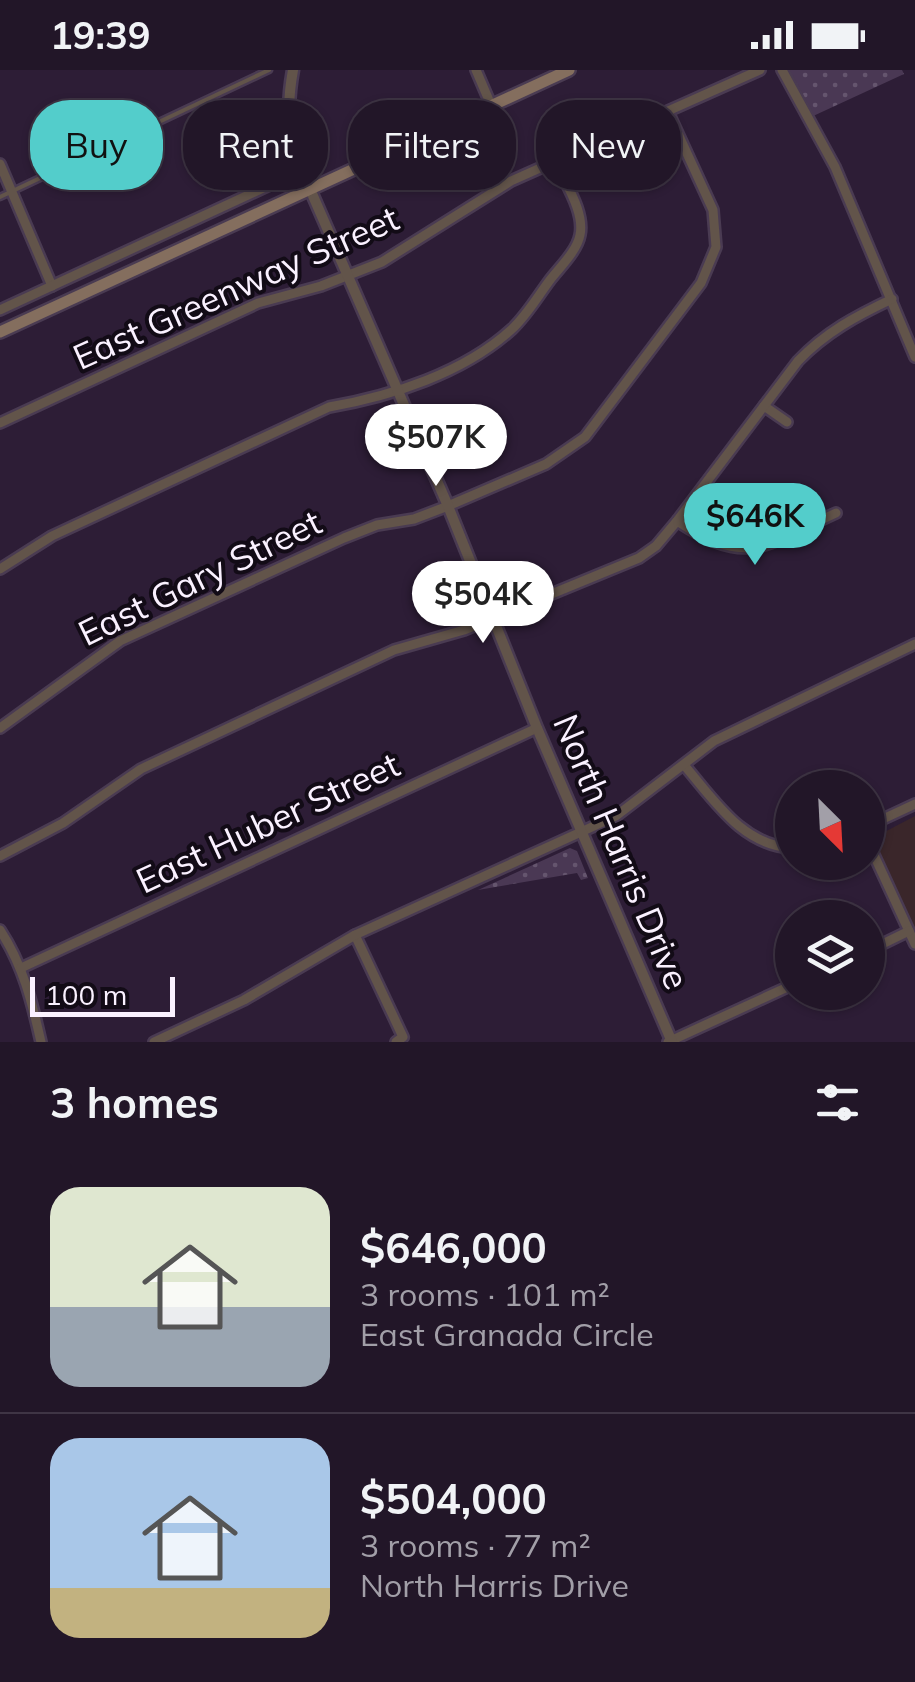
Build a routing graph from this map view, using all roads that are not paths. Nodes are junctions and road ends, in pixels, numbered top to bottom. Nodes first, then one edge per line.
1 (269, 70) edge
2 (293, 70) edge
3 (476, 70) edge
4 (568, 70) edge
5 (760, 70) edge
6 (782, 70) edge
7 (290, 100) edge
8 (489, 100) edge
9 (502, 100) edge
10 (681, 106) edge
11 (681, 140) edge
12 (0, 164) edge
13 (536, 170) edge
14 (259, 190) edge
15 (306, 190) edge
16 (311, 190) edge
17 (568, 190) edge
18 (12, 192) junction
19 (0, 197) edge
20 (349, 275) junction
21 (52, 286) junction
22 (892, 299) junction
23 (0, 310) edge
24 (0, 332) edge
25 (915, 357) edge
26 (398, 390) junction
27 (764, 406) junction
28 (787, 422) dead end
29 (0, 423) edge
30 (448, 506) junction
31 (836, 514) dead end
32 (677, 521) junction
33 (0, 569) edge
34 (493, 617) junction
35 (915, 644) edge
36 (0, 728) edge
37 (538, 728) junction
38 (684, 765) junction
39 (915, 804) edge
40 (885, 818) edge
41 (584, 831) junction
42 (775, 846) edge
43 (0, 856) edge
44 (885, 879) edge
45 (0, 930) edge
46 (909, 932) junction
47 (355, 935) junction
48 (885, 943) edge
49 (915, 944) edge
50 (21, 968) junction
51 (775, 993) edge
52 (670, 1041) edge
53 (42, 1042) edge
54 (154, 1042) edge
55 (396, 1042) edge

1 - 18 lane
2 - 7 street, North Harris Drive
3 - 8 street
4 - 9 main road
5 - 10 street, East Greenway Street
6 - 22 street
11 - 30 street, East Gary Street
12 - 18 street
13 - 20 street, East Greenway Street
14 - 21 street
15 - 24 main road
16 - 20 street, North Harris Drive
17 - 26 street
18 - 19 lane
18 - 21 street
20 - 26 street, North Harris Drive
20 - 29 street, East Greenway Street
21 - 23 street
22 - 25 street
22 - 27 street
26 - 30 street, North Harris Drive
26 - 33 street
27 - 28 street
27 - 32 street
30 - 34 street, North Harris Drive
30 - 36 street, East Gary Street
31 - 32 street
32 - 34 street
34 - 37 street, North Harris Drive
34 - 43 street
35 - 38 street
37 - 41 street, North Harris Drive
37 - 50 street, East Huber Street
38 - 41 street
38 - 42 street
39 - 40 street
41 - 47 street
41 - 52 street, North Harris Drive
44 - 46 street
45 - 50 street
46 - 48 street
46 - 49 street
47 - 54 street
47 - 55 street
50 - 53 street
51 - 52 street

